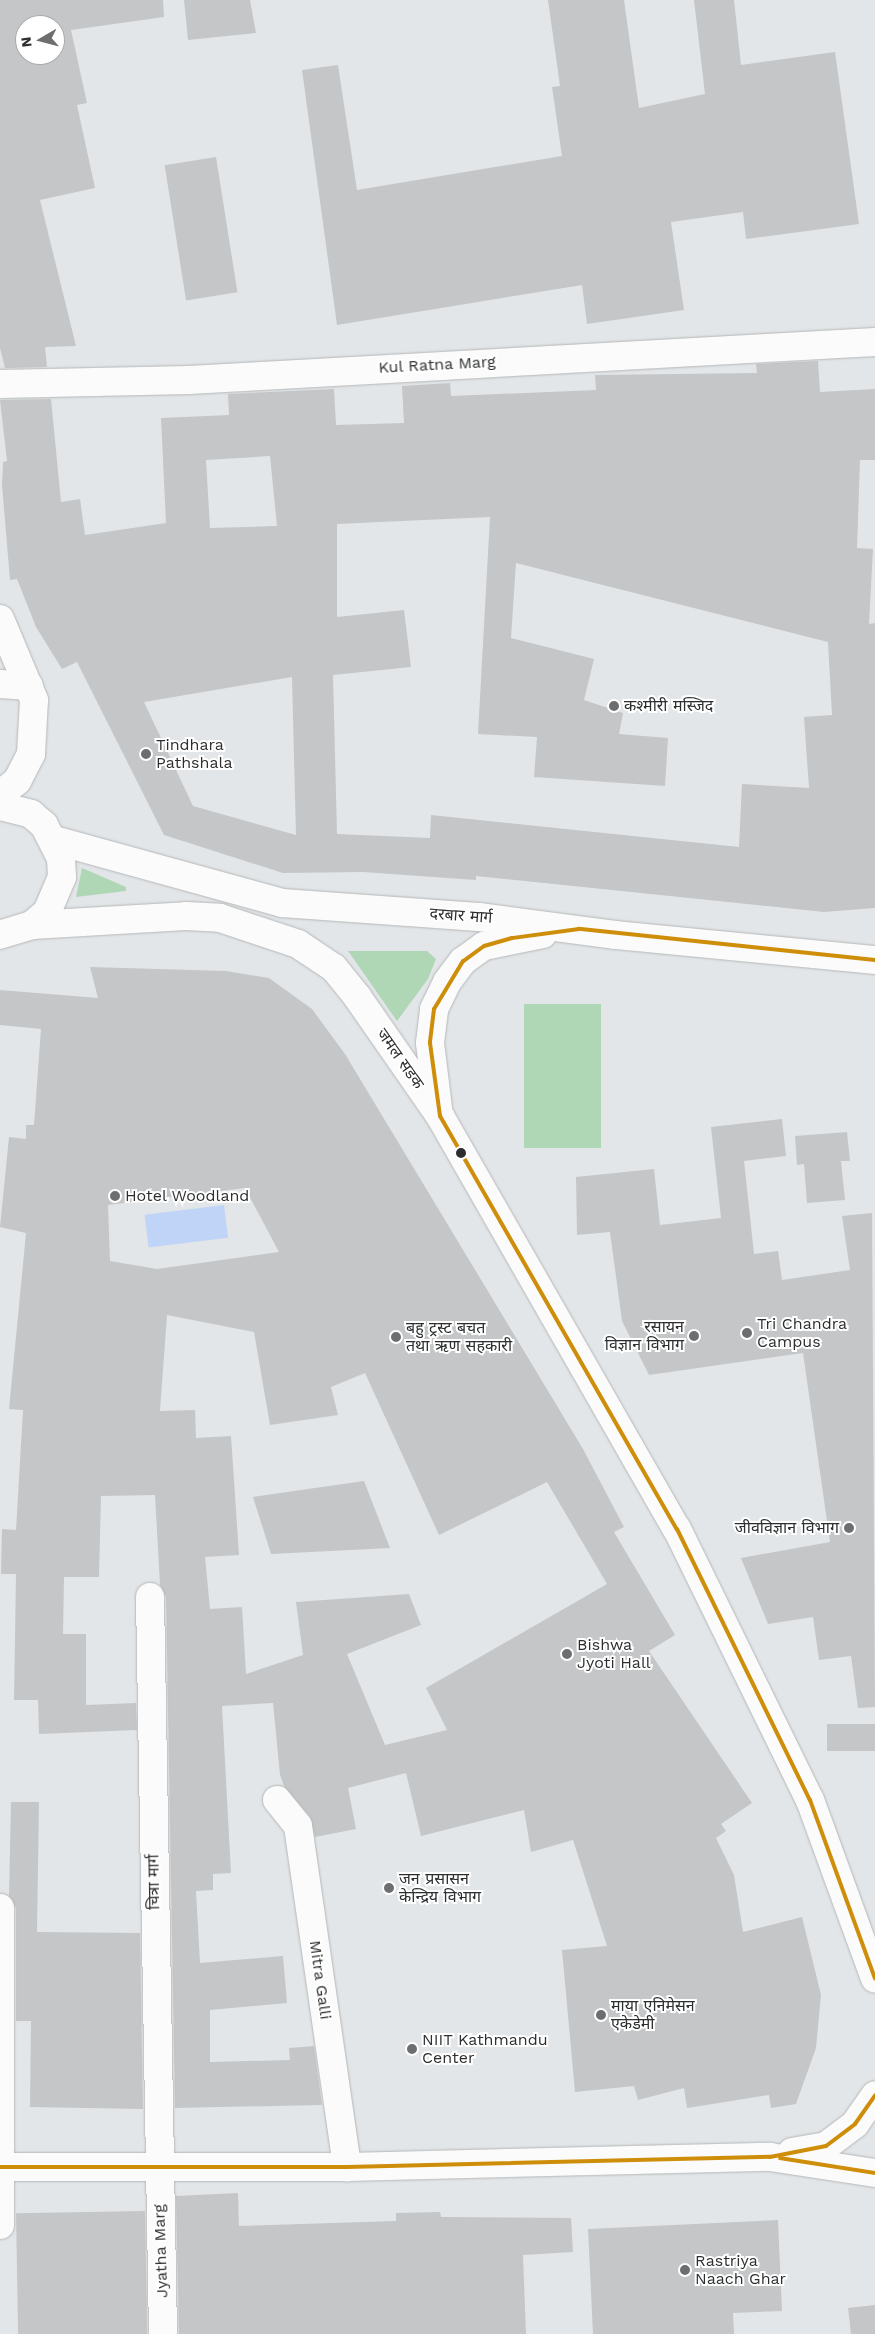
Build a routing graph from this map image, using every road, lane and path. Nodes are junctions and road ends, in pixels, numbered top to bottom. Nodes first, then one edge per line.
1 (875, 342) edge
2 (0, 384) edge
3 (0, 619) edge
4 (0, 684) edge
5 (31, 693) junction
6 (0, 795) edge
7 (0, 806) edge
8 (54, 840) junction
9 (32, 925) junction
10 (579, 929) junction
11 (0, 935) edge
12 (875, 960) edge
13 (440, 1116) junction
14 (150, 1596) dead end
15 (277, 1800) dead end
16 (0, 1908) edge
17 (875, 1979) edge
18 (875, 2095) edge
19 (770, 2156) junction
20 (2, 2167) edge
21 (347, 2167) junction
22 (158, 2168) junction
23 (875, 2173) edge
24 (0, 2225) edge
25 (163, 2334) edge

1 - 2 main road, Kul Ratna Marg
3 - 5 main road
4 - 5 main road
5 - 6 main road
7 - 8 main road
8 - 9 main road
8 - 10 main road, दरबार मार्ग
9 - 11 main road, जमल सडक
9 - 13 main road, जमल सडक
10 - 12 main road, दरबार मार्ग
10 - 13 main road
13 - 17 main road, जमल सडक
14 - 22 main road, चित्रा मार्ग
15 - 21 main road, Mitra Galli
16 - 20 main road
18 - 19 main road
19 - 21 main road
19 - 23 main road
20 - 22 main road
20 - 24 main road
21 - 22 main road
22 - 25 main road, Jyatha Marg

